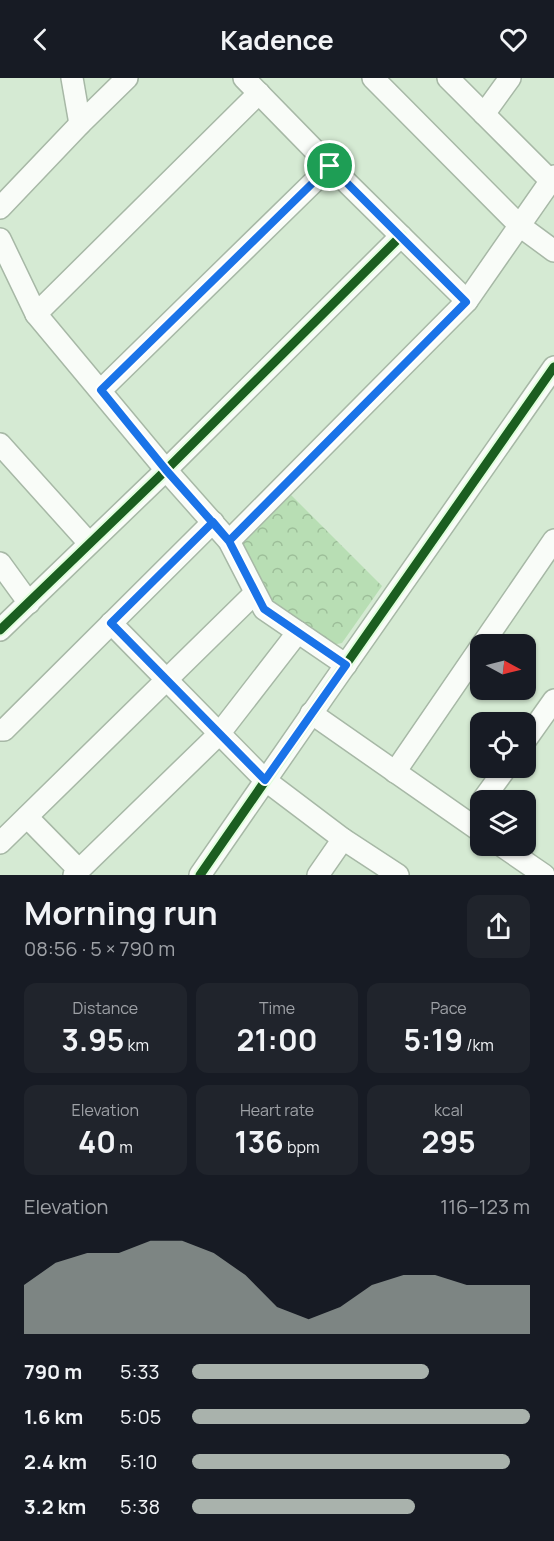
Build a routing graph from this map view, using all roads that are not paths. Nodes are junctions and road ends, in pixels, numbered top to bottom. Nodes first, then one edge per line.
1 (72, 78) edge
2 (127, 78) edge
3 (374, 78) edge
4 (448, 78) edge
5 (510, 78) edge
6 (251, 86) edge
7 (484, 114) junction
8 (80, 124) junction
9 (330, 166) junction
10 (553, 178) edge
11 (0, 208) edge
12 (520, 226) junction
13 (401, 236) junction
14 (0, 239) edge
15 (554, 251) edge
16 (466, 302) junction
17 (36, 314) junction
18 (553, 370) edge
19 (101, 390) junction
20 (0, 444) edge
21 (166, 470) junction
22 (213, 522) junction
23 (554, 540) edge
24 (229, 541) junction
25 (89, 543) junction
26 (0, 563) edge
27 (255, 592) junction
28 (29, 603) junction
29 (111, 623) junction
30 (0, 630) edge
31 (298, 632) junction
32 (489, 634) edge
33 (470, 662) edge
34 (346, 665) junction
35 (167, 680) junction
36 (554, 700) edge
37 (312, 713) junction
38 (536, 725) edge
39 (0, 730) edge
40 (219, 734) junction
41 (394, 772) junction
42 (265, 780) junction
43 (27, 817) junction
44 (470, 823) edge
45 (343, 838) junction
46 (0, 843) edge
47 (516, 856) edge
48 (554, 861) edge
49 (76, 873) edge
50 (200, 875) edge
51 (318, 875) edge
52 (398, 875) edge
53 (544, 875) edge

1 - 8 street
2 - 8 street
3 - 12 street
4 - 7 street
5 - 7 street
6 - 9 street
6 - 17 street
7 - 10 street
8 - 11 street
9 - 13 street
9 - 19 street
10 - 12 street
12 - 15 street
12 - 16 street
13 - 16 street
13 - 21 street
14 - 17 street
16 - 24 street
17 - 19 street
18 - 34 street
19 - 21 street
20 - 25 street
21 - 22 street
21 - 25 street
22 - 24 street
22 - 29 street
23 - 32 street
24 - 27 street
25 - 28 street
26 - 28 street
27 - 31 street
27 - 35 street
28 - 30 street
29 - 35 street
29 - 39 street
31 - 34 street
31 - 40 street
33 - 41 street
34 - 37 street
35 - 40 street
35 - 43 street
36 - 38 street
37 - 41 street
37 - 42 street
40 - 42 street
40 - 49 street
41 - 44 street
42 - 45 street
42 - 50 street
43 - 46 street
43 - 49 street
45 - 51 street
45 - 52 street
47 - 53 street
48 - 53 street

